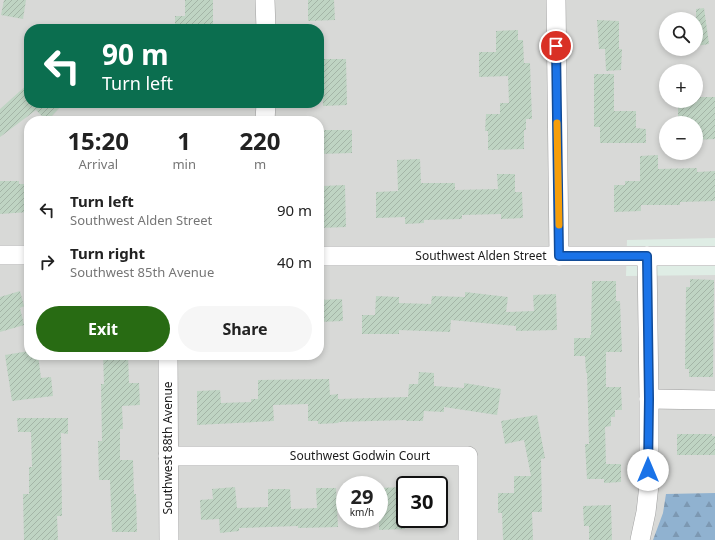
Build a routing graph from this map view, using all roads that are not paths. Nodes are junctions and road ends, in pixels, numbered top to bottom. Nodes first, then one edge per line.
1 (265, 0) edge
2 (556, 0) edge
3 (266, 24) edge
4 (0, 255) edge
5 (24, 255) edge
6 (324, 256) edge
7 (559, 256) junction
8 (647, 256) junction
9 (715, 256) edge
10 (168, 360) edge
11 (649, 399) junction
12 (715, 400) edge
13 (168, 456) junction
14 (169, 540) edge
15 (468, 540) edge
16 (640, 540) edge

1 - 3 street
2 - 7 street
4 - 5 street
6 - 7 street, Southwest Alden Street
7 - 8 street, Southwest Alden Street
8 - 9 street, Southwest Alden Street
8 - 11 street
10 - 13 street, Southwest 88th Avenue
11 - 12 street
11 - 16 street
13 - 14 street, Southwest 88th Avenue
13 - 15 street, Southwest Godwin Court

